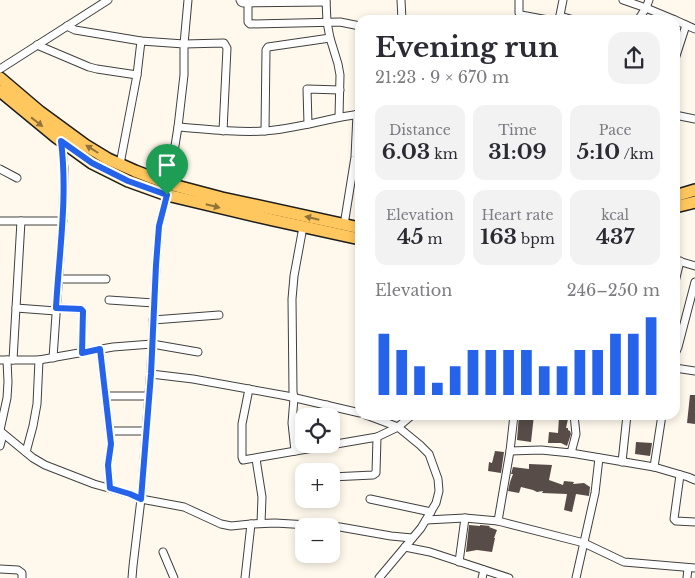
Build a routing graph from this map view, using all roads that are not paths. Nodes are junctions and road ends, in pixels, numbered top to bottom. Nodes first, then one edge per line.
1 (108, 0) edge
2 (188, 0) edge
3 (240, 0) edge
4 (401, 0) edge
5 (520, 0) edge
6 (563, 0) edge
7 (623, 0) edge
8 (649, 0) edge
9 (326, 1) edge
10 (248, 3) junction
11 (646, 8) junction
12 (402, 15) edge
13 (521, 15) edge
14 (560, 15) edge
15 (641, 15) edge
16 (663, 15) edge
17 (327, 22) junction
18 (680, 22) edge
19 (355, 25) edge
20 (686, 25) junction
21 (67, 26) junction
22 (695, 29) edge
23 (330, 38) junction
24 (141, 41) junction
25 (184, 44) junction
26 (680, 44) edge
27 (37, 45) junction
28 (0, 69) edge
29 (137, 75) junction
30 (0, 78) edge
31 (340, 90) junction
32 (0, 91) edge
33 (355, 114) edge
34 (339, 116) junction
35 (680, 116) edge
36 (695, 119) edge
37 (308, 124) junction
38 (178, 126) junction
39 (223, 131) junction
40 (265, 131) junction
41 (61, 141) junction
42 (120, 164) junction
43 (0, 169) edge
44 (355, 172) edge
45 (17, 178) dead end
46 (168, 189) junction
47 (695, 190) edge
48 (680, 194) edge
49 (695, 202) edge
50 (680, 206) edge
51 (0, 221) edge
52 (21, 221) junction
53 (63, 221) junction
54 (344, 225) junction
55 (303, 227) junction
56 (355, 227) edge
57 (355, 238) edge
58 (680, 261) edge
59 (695, 266) edge
60 (58, 278) junction
61 (106, 279) dead end
62 (695, 282) edge
63 (109, 300) dead end
64 (154, 303) junction
65 (16, 308) junction
66 (56, 310) junction
67 (219, 315) dead end
68 (153, 320) junction
69 (680, 335) edge
70 (152, 344) junction
71 (100, 349) junction
72 (198, 352) dead end
73 (82, 353) junction
74 (53, 358) junction
75 (6, 360) edge
76 (39, 360) junction
77 (680, 369) edge
78 (695, 371) edge
79 (151, 374) junction
80 (249, 389) junction
81 (106, 396) junction
82 (149, 396) junction
83 (294, 398) junction
84 (327, 405) joint
85 (355, 412) edge
86 (379, 420) edge
87 (406, 420) edge
88 (513, 420) edge
89 (575, 420) edge
90 (626, 420) edge
91 (661, 420) edge
92 (398, 427) junction
93 (146, 430) junction
94 (110, 431) junction
95 (1, 432) edge
96 (378, 437) junction
97 (340, 443) edge
98 (0, 446) edge
99 (295, 451) joint
100 (26, 452) junction
101 (510, 452) junction
102 (571, 453) junction
103 (599, 458) junction
104 (256, 459) junction
105 (622, 462) junction
106 (654, 467) junction
107 (680, 474) junction
108 (340, 476) edge
109 (695, 480) edge
110 (110, 488) junction
111 (141, 499) junction
112 (370, 499) dead end
113 (431, 512) junction
114 (465, 518) junction
115 (426, 520) junction
116 (498, 521) junction
117 (695, 522) edge
118 (261, 523) junction
119 (250, 524) junction
120 (412, 538) junction
121 (584, 543) junction
122 (405, 547) junction
123 (163, 552) dead end
124 (459, 562) junction
125 (0, 568) edge
126 (692, 568) edge
127 (484, 570) junction
128 (22, 578) edge
129 (132, 578) edge
130 (174, 578) edge
131 (245, 578) edge
132 (379, 578) edge
133 (482, 578) edge
134 (509, 578) edge
135 (576, 578) edge
136 (687, 578) edge

1 - 21 street
2 - 25 street
3 - 10 street
4 - 12 street
5 - 13 street
6 - 14 street
7 - 11 street
8 - 11 street
9 - 10 street
9 - 17 street
10 - 17 street
11 - 15 street
11 - 16 street
17 - 19 street
17 - 23 street
18 - 20 street
20 - 22 street
20 - 26 street
21 - 24 street
21 - 27 street
23 - 31 street
23 - 40 street
24 - 25 street
24 - 29 street
25 - 38 street
25 - 39 street
27 - 28 street
27 - 29 street
29 - 42 street
42 -> 30 main road
31 - 34 street
31 - 37 street
32 -> 41 main road
33 - 34 street
34 - 37 street
35 - 36 street
37 - 40 street
38 - 39 street
38 - 46 street
39 - 40 street
41 - 46 main road
41 - 53 street
42 - 46 main road
43 - 45 street
44 - 54 street
54 -> 46 main road
46 -> 55 main road
46 - 64 street
47 - 48 main road
49 - 50 main road
51 - 52 street
52 - 53 street
52 - 65 street
53 - 60 street
54 - 56 main road
55 - 57 main road
55 - 83 street
58 - 59 street
60 - 61 street
60 - 66 street
62 - 69 street
63 - 64 street
64 - 68 street
65 - 66 street
65 - 75 street
66 - 73 street
66 - 74 street
67 - 68 street
68 - 70 street
70 - 71 street
70 - 72 street
70 - 79 street
71 - 73 street
71 - 81 street
73 - 74 street
74 - 76 street
75 - 76 street
75 - 95 street
76 - 100 street
77 - 78 street
79 - 80 street
79 - 82 street
80 - 83 street
80 - 104 street
81 - 82 street
81 - 94 street
82 - 93 street
83 - 84 street
83 - 99 street
84 - 85 street
86 - 92 street
87 - 92 street
88 - 101 street
89 - 102 street
90 - 105 street
91 - 106 street
92 - 96 street
92 - 113 street
93 - 94 street
93 - 111 street
94 - 110 street
95 - 98 street
95 - 100 street
96 - 97 street
96 - 108 street
99 - 104 street
100 - 110 street
101 - 102 street
101 - 116 street
102 - 103 street
103 - 105 street
103 - 121 street
104 - 118 street
105 - 106 street
106 - 107 street
107 - 109 street
107 - 117 street
110 - 111 street
111 - 119 street
111 - 129 street
112 - 113 street
113 - 115 street
114 - 115 street
114 - 116 street
114 - 124 street
115 - 120 street
116 - 121 street
118 - 119 street
118 - 120 street
119 - 131 street
120 - 122 street
121 - 126 street
121 - 135 street
122 - 124 street
122 - 132 street
123 - 130 street
124 - 127 street
125 - 128 street
126 - 136 street
127 - 133 street
127 - 134 street

